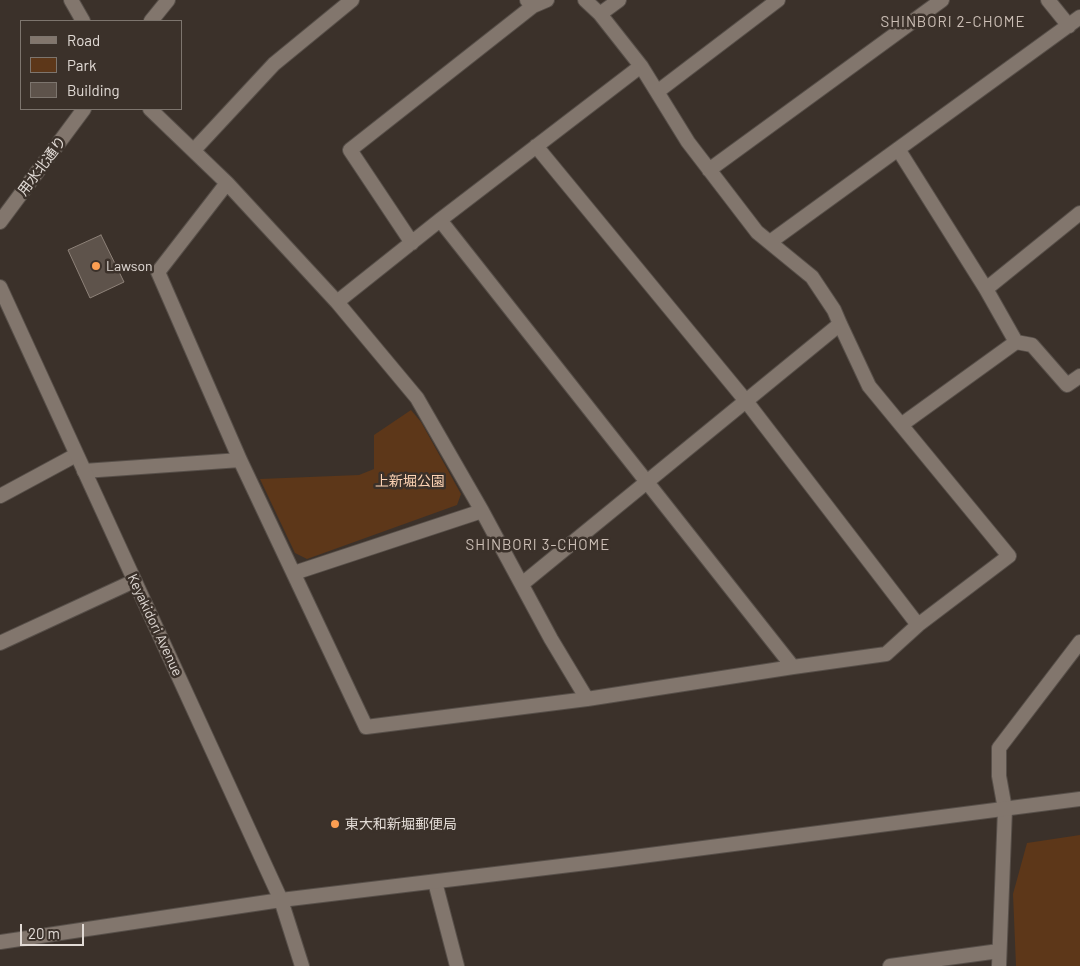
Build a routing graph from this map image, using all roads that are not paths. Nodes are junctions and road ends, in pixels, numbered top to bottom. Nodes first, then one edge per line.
1 (71, 0) edge
2 (168, 0) edge
3 (352, 0) edge
4 (547, 0) edge
5 (585, 0) edge
6 (619, 0) edge
7 (778, 0) edge
8 (942, 0) edge
9 (1048, 0) edge
10 (530, 3) edge
11 (600, 14) junction
12 (82, 20) edge
13 (152, 20) edge
14 (1074, 21) edge
15 (641, 66) junction
16 (657, 92) junction
17 (83, 110) edge
18 (151, 110) edge
19 (536, 146) junction
20 (898, 149) junction
21 (194, 150) junction
22 (709, 170) junction
23 (227, 183) junction
24 (1080, 213) edge
25 (440, 220) junction
26 (0, 222) edge
27 (412, 242) junction
28 (770, 242) junction
29 (0, 287) edge
30 (986, 289) junction
31 (337, 302) junction
32 (840, 324) junction
33 (1016, 342) junction
34 (1080, 376) edge
35 (746, 401) junction
36 (901, 424) junction
37 (76, 455) junction
38 (240, 460) junction
39 (84, 471) junction
40 (648, 482) junction
41 (0, 496) edge
42 (482, 511) junction
43 (294, 573) junction
44 (134, 581) junction
45 (522, 584) junction
46 (918, 625) junction
47 (1080, 642) edge
48 (0, 643) edge
49 (793, 667) junction
50 (587, 699) junction
51 (1080, 799) edge
52 (1005, 810) junction
53 (434, 882) junction
54 (281, 900) junction
55 (0, 942) edge
56 (1000, 951) junction
57 (302, 966) edge
58 (457, 966) edge
59 (890, 966) edge
60 (999, 966) edge

1 - 12 street
2 - 13 street
3 - 21 street
4 - 10 street
5 - 11 street
6 - 11 street
7 - 16 street
8 - 22 street
9 - 14 street
10 - 27 street
11 - 15 street
14 - 20 street
15 - 16 street
15 - 19 street
16 - 22 street
17 - 26 street, 用水北通り
18 - 21 street
19 - 25 street
19 - 35 street
20 - 28 street
20 - 30 street
21 - 23 street
22 - 28 street
23 - 31 street
23 - 38 street
24 - 30 street
25 - 27 street
25 - 40 street
27 - 31 street
28 - 32 street
29 - 37 street, Keyakidori Avenue
30 - 33 street
31 - 42 street
32 - 35 street
32 - 36 street
33 - 34 street
33 - 36 street
35 - 40 street
35 - 46 street
36 - 46 street
37 - 39 street, Keyakidori Avenue
37 - 41 street
38 - 39 street
38 - 43 street
39 - 44 street, Keyakidori Avenue
40 - 45 street
40 - 49 street
42 - 43 street
42 - 45 street
43 - 50 street
44 - 48 street
44 - 54 street, Keyakidori Avenue
45 - 50 street
46 - 49 street
47 - 52 street
49 - 50 street
51 - 52 street
52 - 53 street
52 - 56 street
53 - 54 street
53 - 58 street
54 - 55 street
54 - 57 street, Keyakidori Avenue
56 - 59 street
56 - 60 street

